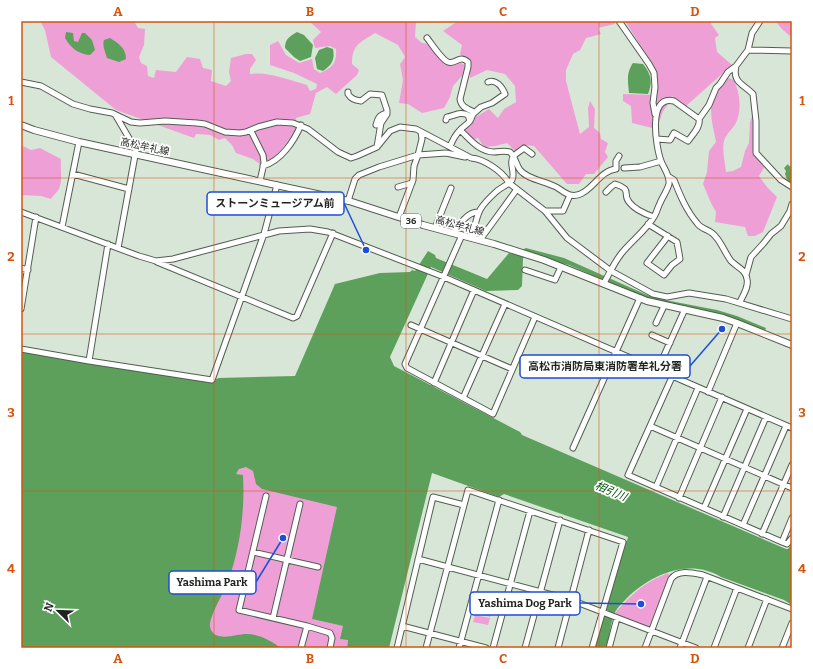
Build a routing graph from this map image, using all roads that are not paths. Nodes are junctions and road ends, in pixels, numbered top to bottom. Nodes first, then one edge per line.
1 (619, 21) edge
2 (760, 21) edge
3 (427, 38) dead end
4 (748, 50) junction
5 (792, 50) edge
6 (736, 66) junction
7 (21, 82) edge
8 (488, 82) dead end
9 (348, 92) dead end
10 (387, 113) junction
11 (473, 114) junction
12 (116, 115) junction
13 (655, 115) junction
14 (699, 119) junction
15 (446, 120) dead end
16 (470, 121) junction
17 (21, 125) edge
18 (301, 125) junction
19 (376, 126) dead end
20 (460, 130) junction
21 (251, 131) junction
22 (421, 132) junction
23 (657, 139) junction
24 (79, 142) junction
25 (377, 147) junction
26 (450, 147) junction
27 (136, 154) junction
28 (532, 154) dead end
29 (418, 155) junction
30 (514, 156) junction
31 (619, 156) dead end
32 (471, 158) junction
33 (661, 161) junction
34 (263, 166) junction
35 (624, 168) dead end
36 (73, 174) junction
37 (669, 177) junction
38 (260, 181) junction
39 (412, 183) junction
40 (509, 183) junction
41 (277, 185) junction
42 (398, 187) dead end
43 (792, 187) edge
44 (451, 188) dead end
45 (129, 189) junction
46 (517, 189) junction
47 (606, 192) dead end
48 (570, 195) junction
49 (348, 201) junction
50 (792, 204) edge
51 (545, 211) junction
52 (21, 212) edge
53 (478, 212) junction
54 (36, 217) junction
55 (399, 217) junction
56 (654, 217) junction
57 (648, 224) junction
58 (62, 227) junction
59 (435, 228) junction
60 (333, 233) junction
61 (454, 233) junction
62 (264, 234) junction
63 (462, 235) junction
64 (668, 236) junction
65 (472, 238) junction
66 (480, 240) junction
67 (108, 244) junction
68 (118, 248) junction
69 (156, 261) junction
70 (561, 267) junction
71 (21, 268) edge
72 (28, 270) junction
73 (525, 270) dead end
74 (611, 271) junction
75 (746, 275) junction
76 (444, 276) junction
77 (604, 283) junction
78 (474, 290) junction
79 (242, 296) junction
80 (640, 298) junction
81 (740, 302) junction
82 (505, 304) junction
83 (664, 306) junction
84 (21, 309) edge
85 (685, 310) junction
86 (535, 317) junction
87 (792, 319) edge
88 (656, 323) dead end
89 (737, 323) junction
90 (411, 325) dead end
91 (420, 330) junction
92 (652, 335) dead end
93 (451, 343) junction
94 (670, 343) junction
95 (792, 345) edge
96 (21, 349) edge
97 (615, 352) junction
98 (482, 356) junction
99 (89, 361) junction
100 (512, 369) junction
101 (657, 371) junction
102 (672, 377) junction
103 (434, 383) junction
104 (698, 388) junction
105 (708, 392) junction
106 (463, 398) junction
107 (722, 398) junction
108 (747, 409) junction
109 (766, 417) junction
110 (650, 426) junction
111 (786, 426) junction
112 (792, 428) edge
113 (677, 438) junction
114 (573, 448) dead end
115 (700, 448) junction
116 (725, 459) junction
117 (792, 465) edge
118 (744, 467) junction
119 (764, 476) junction
120 (784, 484) junction
121 (656, 487) junction
122 (792, 488) edge
123 (266, 496) dead end
124 (679, 498) junction
125 (499, 500) junction
126 (300, 504) dead end
127 (464, 505) junction
128 (704, 508) junction
129 (530, 510) junction
130 (723, 517) junction
131 (792, 518) edge
132 (560, 520) junction
133 (743, 525) junction
134 (589, 530) junction
135 (762, 534) junction
136 (792, 538) edge
137 (782, 542) junction
138 (253, 552) junction
139 (418, 559) junction
140 (287, 560) junction
141 (318, 567) dead end
142 (447, 567) junction
143 (479, 575) junction
144 (707, 576) junction
145 (510, 584) junction
146 (737, 588) junction
147 (540, 592) junction
148 (767, 599) junction
149 (571, 600) junction
150 (792, 609) edge
151 (603, 612) junction
152 (616, 617) junction
153 (273, 618) junction
154 (792, 623) edge
155 (307, 626) junction
156 (402, 626) junction
157 (651, 631) junction
158 (430, 633) junction
159 (461, 641) junction
160 (681, 645) edge
161 (301, 648) edge
162 (330, 648) edge
163 (397, 648) edge
164 (426, 648) edge
165 (459, 648) edge
166 (486, 648) edge
167 (493, 648) edge
168 (525, 648) edge
169 (558, 648) edge
170 (592, 648) edge
171 (610, 648) edge
172 (645, 648) edge
173 (696, 648) edge
174 (714, 648) edge
175 (748, 648) edge
176 (782, 648) edge

1 - 13 street
2 - 4 street
3 - 11 street
4 - 5 street
4 - 6 street
6 - 14 street
6 - 43 street
7 - 12 street
8 - 11 street
9 - 10 street
10 - 19 street
10 - 25 street
11 - 16 street
12 - 21 street
12 - 27 street
13 - 14 street
13 - 23 street
14 - 23 street
15 - 16 street
16 - 20 street
17 - 24 main road, 高松牟礼線 / 36
18 - 21 street
18 - 25 street
18 - 34 street
20 - 26 street
20 - 30 street
21 - 34 street
22 - 25 street
22 - 26 street
22 - 29 street
23 - 33 street
24 - 27 main road, 高松牟礼線 / 36
24 - 36 street
26 - 32 street
27 - 38 main road, 高松牟礼線 / 36
27 - 45 street
28 - 30 street
29 - 32 street
29 - 39 street
29 - 49 street
30 - 40 street
30 - 48 street
31 - 48 street
32 - 40 street
33 - 35 street
33 - 37 street
34 - 38 street
36 - 45 street
36 - 58 street
37 - 56 street
37 - 75 street
38 - 41 main road, 高松牟礼線 / 36
39 - 42 street
39 - 55 street
40 - 46 street
40 - 53 street
41 - 49 main road, 高松牟礼線 / 36
41 - 62 street
44 - 59 street
45 - 68 street
46 - 51 street
46 - 66 street
47 - 56 street
48 - 51 street
49 - 55 main road, 高松牟礼線 / 36
50 - 75 street
51 - 74 street
52 - 54 street
53 - 61 street
53 - 65 street
54 - 58 street
54 - 72 street
55 - 59 main road, 高松牟礼線 / 36
56 - 57 street
57 - 64 street
57 - 74 street
58 - 67 street
59 - 61 main road, 高松牟礼線 / 36
60 - 62 street
60 - 76 street
60 - 79 street
61 - 63 main road, 高松牟礼線 / 36
62 - 69 street
62 - 79 street
63 - 65 main road, 高松牟礼線 / 36
63 - 76 street
64 - 64 street
65 - 66 main road, 高松牟礼線 / 36
66 - 70 main road, 高松牟礼線 / 36
67 - 68 street
67 - 99 street
68 - 69 street
69 - 79 street
70 - 73 street
70 - 77 main road, 高松牟礼線 / 36
71 - 72 street
72 - 84 street
74 - 77 street
74 - 81 street
75 - 81 street
76 - 78 street
76 - 91 street
77 - 80 main road, 高松牟礼線 / 36
78 - 82 street
78 - 93 street
79 - 99 street
80 - 83 main road, 高松牟礼線 / 36
80 - 97 street
81 - 87 street
82 - 86 street
82 - 98 street
83 - 85 main road, 高松牟礼線 / 36
83 - 88 street
85 - 89 main road, 高松牟礼線 / 36
85 - 94 street
86 - 97 street
86 - 100 street
89 - 95 main road, 高松牟礼線 / 36
89 - 105 street
90 - 91 street
91 - 93 street
91 - 103 street
92 - 94 street
93 - 98 street
93 - 103 street
94 - 101 street
96 - 99 street
97 - 101 street
97 - 114 street
98 - 100 street
98 - 106 street
100 - 106 street
101 - 102 street
102 - 104 street
102 - 110 street
103 - 106 street
104 - 105 street
104 - 113 street
105 - 107 street
107 - 108 street
107 - 115 street
108 - 109 street
108 - 116 street
109 - 111 street
109 - 118 street
110 - 113 street
110 - 121 street
111 - 112 street
111 - 119 street
113 - 115 street
113 - 121 street
115 - 116 street
115 - 124 street
116 - 118 street
116 - 128 street
117 - 120 street
118 - 119 street
118 - 130 street
119 - 120 street
119 - 133 street
120 - 122 street
120 - 135 street
121 - 124 street
123 - 138 street
124 - 128 street
125 - 127 street
125 - 129 street
125 - 143 street
126 - 140 street
127 - 139 street
127 - 142 street
128 - 130 street
129 - 132 street
129 - 145 street
130 - 133 street
131 - 137 street
132 - 134 street
132 - 147 street
133 - 135 street
134 - 149 street
134 - 151 street
135 - 137 street
136 - 137 street
138 - 140 street
138 - 153 street
139 - 142 street
139 - 156 street
140 - 141 street
140 - 153 street
142 - 143 street
142 - 158 street
143 - 145 street
143 - 159 street
144 - 146 street
144 - 157 street
144 - 160 street
145 - 147 street
145 - 167 street
146 - 148 street
146 - 174 street
147 - 149 street
147 - 168 street
148 - 150 street
148 - 175 street
149 - 151 street
149 - 169 street
151 - 152 street
151 - 170 street
152 - 157 street
152 - 171 street
153 - 155 street
154 - 176 street
155 - 161 street
155 - 162 street
156 - 158 street
156 - 163 street
157 - 160 street
157 - 172 street
158 - 159 street
158 - 164 street
159 - 165 street
159 - 166 street
160 - 173 street

